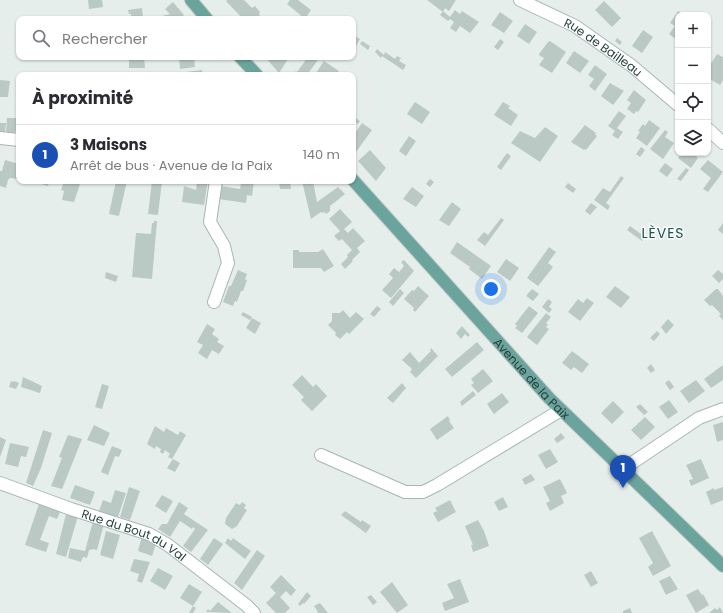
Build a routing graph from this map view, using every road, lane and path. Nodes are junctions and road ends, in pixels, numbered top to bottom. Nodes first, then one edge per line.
1 (191, 0) edge
2 (520, 0) edge
3 (205, 16) edge
4 (243, 60) edge
5 (254, 72) edge
6 (675, 102) edge
7 (711, 132) edge
8 (0, 138) edge
9 (16, 140) edge
10 (723, 143) edge
11 (356, 183) edge
12 (216, 184) edge
13 (214, 302) dead end
14 (723, 409) edge
15 (561, 410) junction
16 (321, 455) dead end
17 (624, 471) junction
18 (0, 483) edge
19 (723, 566) edge
20 (254, 613) edge

1 - 3 main road
2 - 6 street, Rue de Bailleau
4 - 5 main road
7 - 10 street
8 - 9 street
11 - 15 main road, Avenue de la Paix
12 - 13 street
14 - 17 street
15 - 16 street
15 - 17 main road, Avenue de la Paix
17 - 19 main road, Avenue de la Paix
18 - 20 street, Rue du Bout du Val

